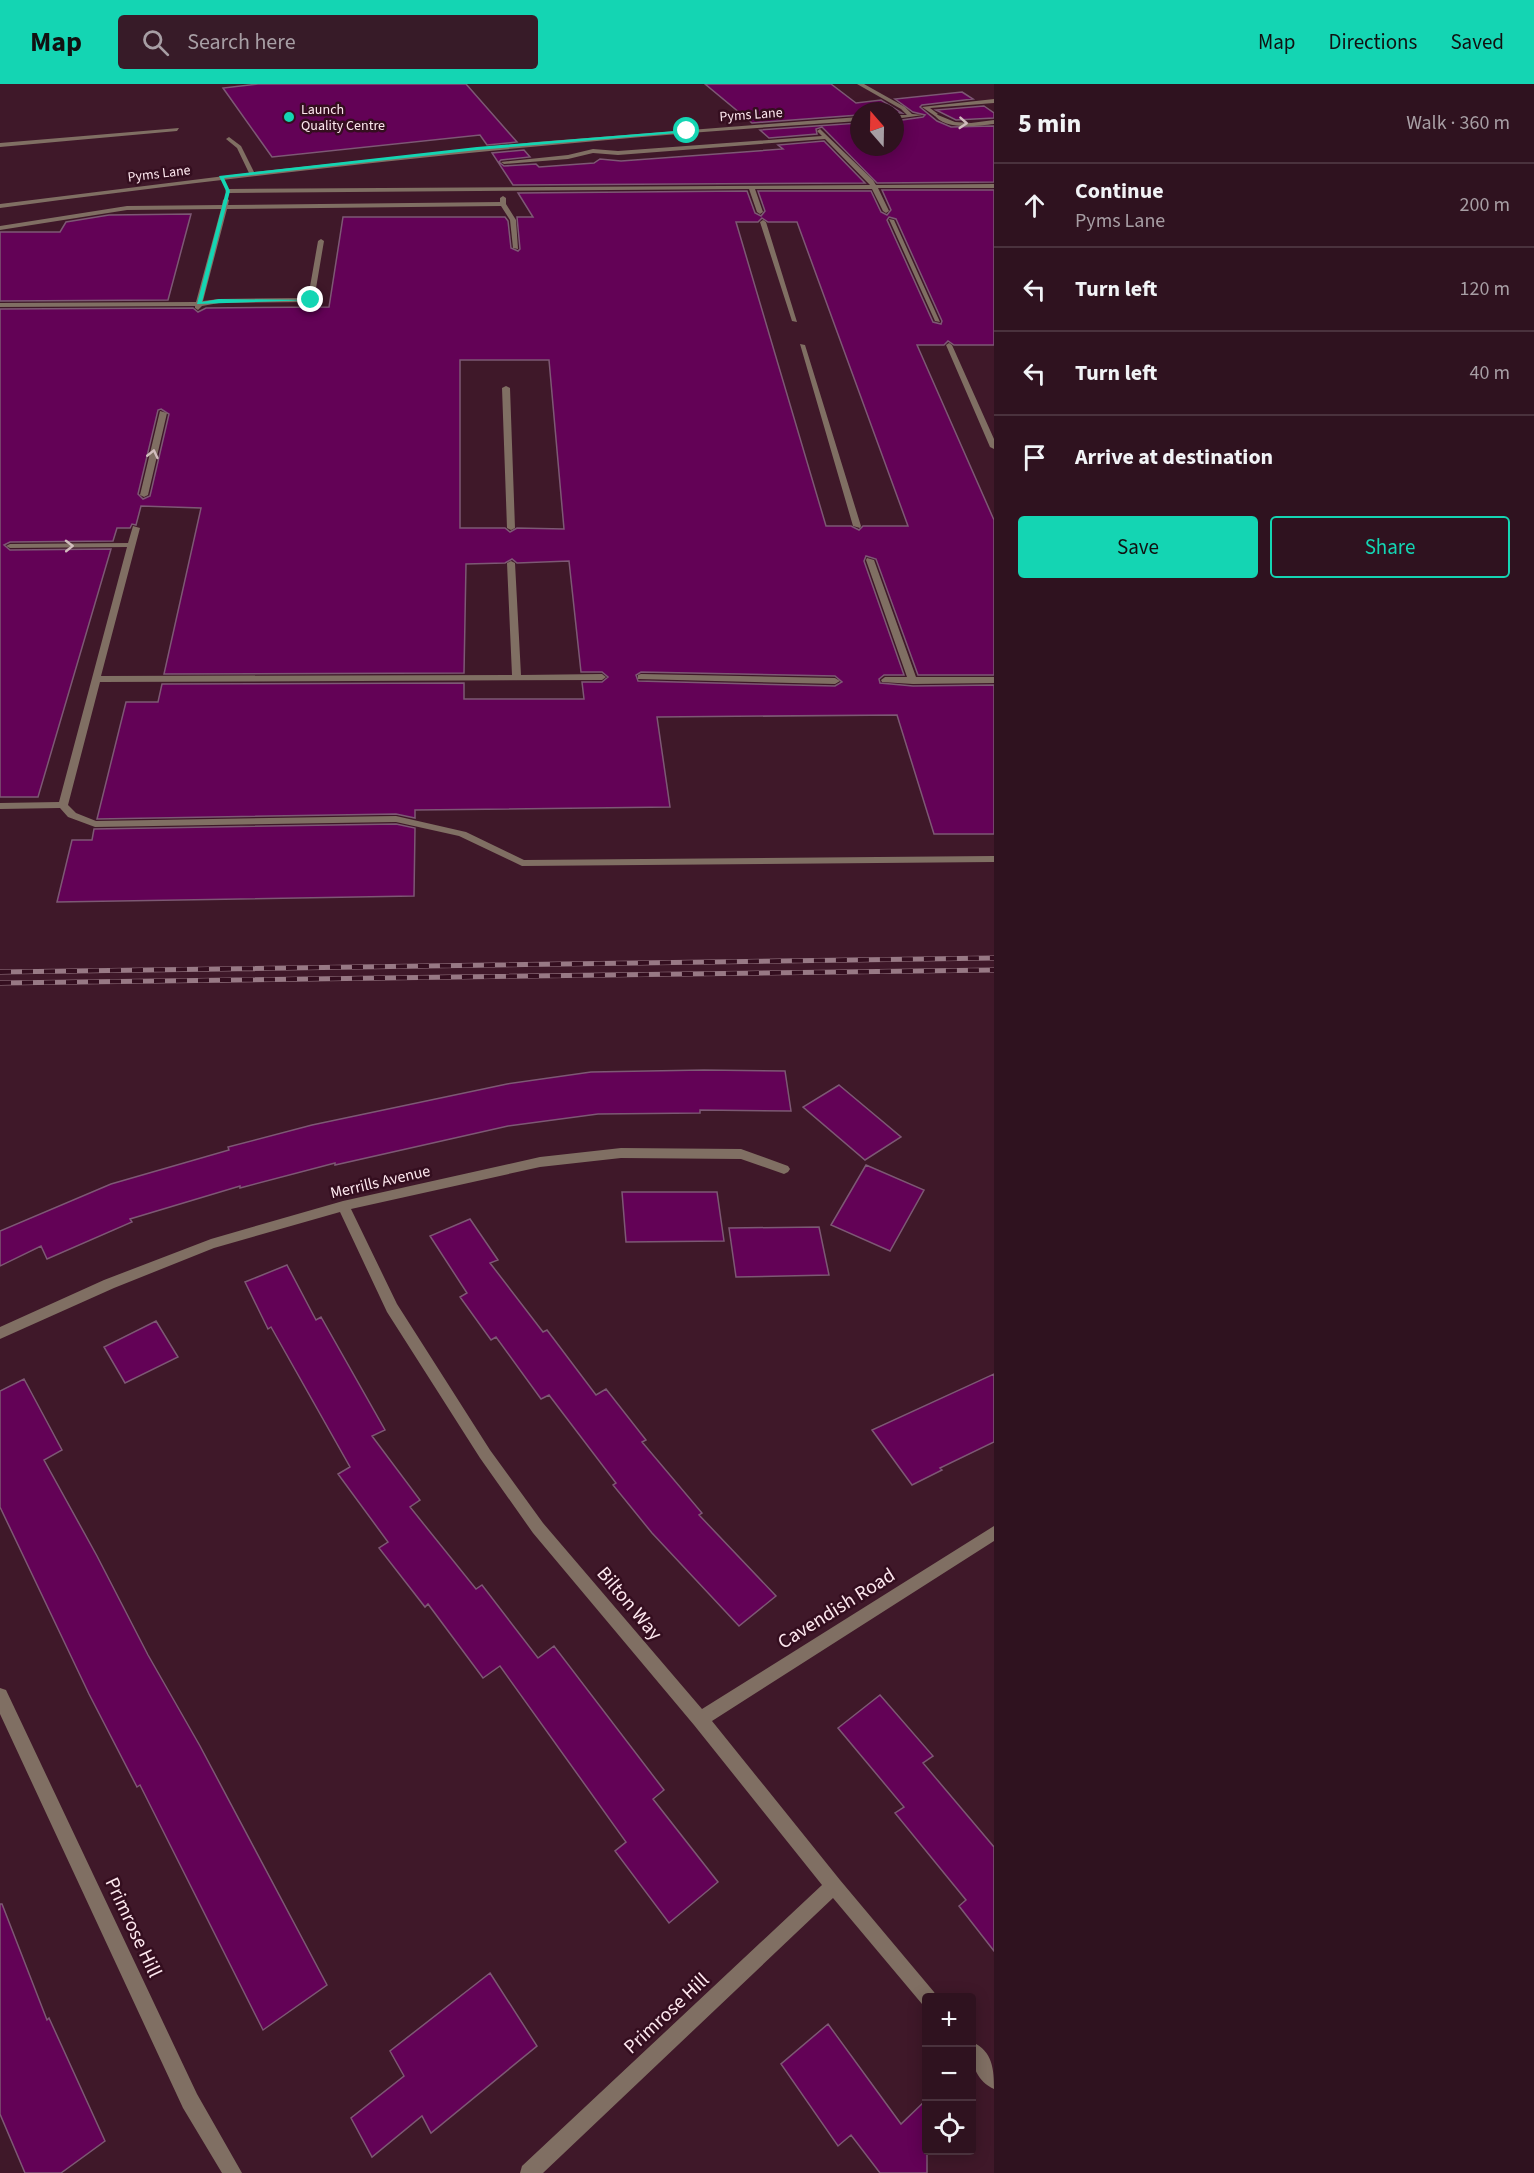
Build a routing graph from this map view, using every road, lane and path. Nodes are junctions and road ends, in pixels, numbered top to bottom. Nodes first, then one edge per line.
1 (860, 84) edge
2 (994, 101) edge
3 (946, 113) dead end
4 (935, 114) junction
5 (904, 116) edge
6 (911, 116) junction
7 (850, 120) edge
8 (811, 122) junction
9 (994, 122) edge
10 (177, 129) dead end
11 (825, 137) junction
12 (229, 139) dead end
13 (582, 139) junction
14 (0, 145) edge
15 (592, 151) junction
16 (504, 162) dead end
17 (252, 173) junction
18 (221, 177) junction
19 (994, 186) edge
20 (752, 187) junction
21 (876, 187) junction
22 (503, 189) junction
23 (228, 191) junction
24 (503, 204) junction
25 (0, 206) edge
26 (225, 207) junction
27 (886, 211) dead end
28 (760, 212) dead end
29 (891, 220) dead end
30 (763, 222) dead end
31 (0, 228) edge
32 (321, 241) dead end
33 (516, 248) dead end
34 (0, 305) edge
35 (199, 306) junction
36 (795, 321) dead end
37 (938, 321) dead end
38 (802, 345) dead end
39 (949, 345) dead end
40 (506, 388) dead end
41 (163, 413) dead end
42 (994, 447) edge
43 (144, 495) dead end
44 (857, 526) dead end
45 (136, 528) dead end
46 (511, 528) dead end
47 (131, 545) junction
48 (10, 546) dead end
49 (870, 560) dead end
50 (511, 563) dead end
51 (517, 676) junction
52 (602, 677) dead end
53 (641, 677) dead end
54 (97, 679) junction
55 (885, 680) dead end
56 (994, 680) edge
57 (836, 681) dead end
58 (913, 681) junction
59 (63, 805) junction
60 (0, 806) edge
61 (994, 859) edge
62 (784, 1169) dead end
63 (343, 1206) junction
64 (0, 1333) edge
65 (994, 1533) edge
66 (0, 1696) edge
67 (700, 1719) junction
68 (834, 1886) junction
69 (924, 1993) edge
70 (976, 2055) edge
71 (994, 2080) edge
72 (233, 2173) edge
73 (528, 2173) edge

1 - 6 street
2 - 4 street
3 - 4 street
4 - 6 street
4 -> 9 street
5 - 6 street
7 - 8 street, Pyms Lane
8 - 11 street
8 - 13 street, Pyms Lane
10 - 14 street
11 - 15 street
11 - 21 street
12 - 17 street
13 - 15 street
13 - 17 street, Pyms Lane
15 - 16 street
17 - 18 street, Pyms Lane
18 - 23 street
18 - 25 street, Pyms Lane
19 - 21 street
20 - 21 street
20 - 22 street
20 - 28 street
21 - 27 street
22 - 23 street
22 - 24 street
23 - 26 street
24 - 26 street
24 - 33 street
26 - 31 street
26 - 35 street
29 - 37 street
30 - 36 street
32 - 35 street
34 - 35 street
38 - 44 street
39 - 42 street
40 - 46 street
43 -> 41 street
45 - 47 street
48 -> 47 street
47 - 54 street
49 - 58 street
50 - 51 street
51 - 52 street
51 - 54 street
53 - 57 street
54 - 59 street
55 - 58 street
56 - 58 street
59 - 60 street
59 - 61 street
62 - 63 street, Merrills Avenue
63 - 64 street, Merrills Avenue
63 - 67 street, Bilton Way
65 - 67 street, Cavendish Road
66 - 72 street, Primrose Hill
67 - 68 street, Bilton Way
68 - 69 street, Bilton Way
68 - 73 street, Primrose Hill
70 - 71 street

